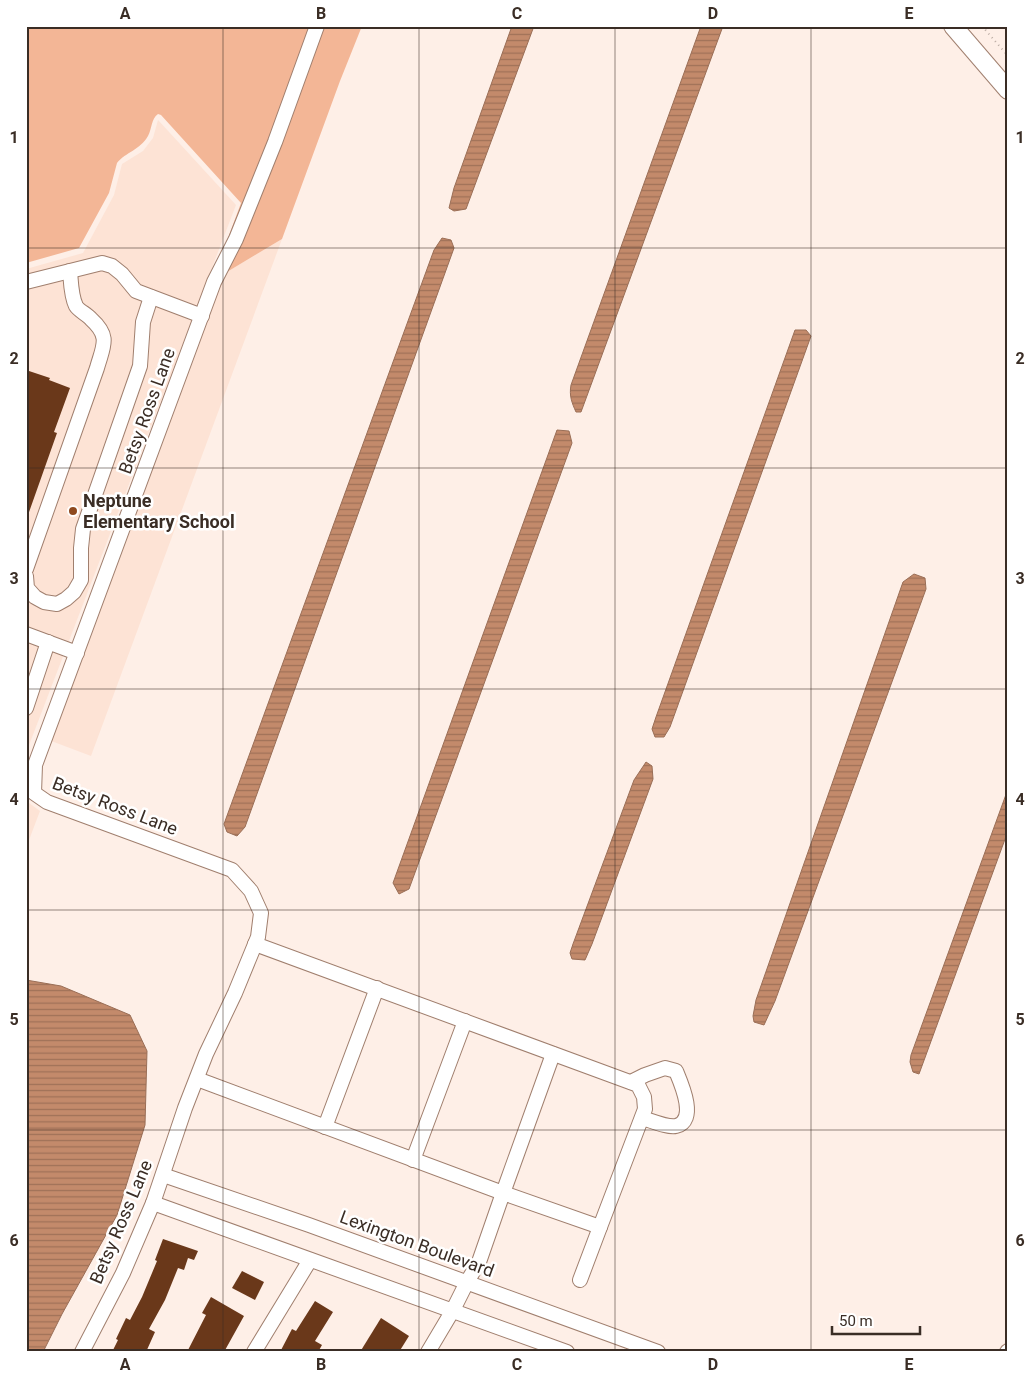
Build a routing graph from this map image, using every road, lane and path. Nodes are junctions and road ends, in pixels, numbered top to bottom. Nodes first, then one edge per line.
1 (317, 26) edge
2 (953, 26) edge
3 (982, 26) edge
4 (1008, 56) edge
5 (1008, 90) edge
6 (70, 271) junction
7 (26, 282) edge
8 (151, 297) junction
9 (202, 316) junction
10 (26, 569) edge
11 (26, 576) edge
12 (26, 634) edge
13 (48, 642) junction
14 (77, 653) junction
15 (26, 708) edge
16 (30, 797) edge
17 (256, 944) junction
18 (377, 988) junction
19 (465, 1021) junction
20 (553, 1054) junction
21 (197, 1079) junction
22 (631, 1082) junction
23 (642, 1118) junction
24 (325, 1127) junction
25 (413, 1160) junction
26 (163, 1175) junction
27 (503, 1193) junction
28 (153, 1203) junction
29 (600, 1227) junction
30 (310, 1260) junction
31 (580, 1280) dead end
32 (467, 1282) junction
33 (452, 1310) junction
34 (82, 1352) edge
35 (254, 1352) edge
36 (428, 1352) edge
37 (567, 1352) edge
38 (658, 1352) edge

1 - 9 street, Betsy Ross Lane
2 - 5 main road
3 - 4 path
6 - 7 street
6 - 8 street
6 - 10 street
8 - 9 street
8 - 11 street
9 - 14 street, Betsy Ross Lane
12 - 13 street
13 - 14 street
13 - 15 street
14 - 16 street, Betsy Ross Lane
16 - 17 street, Betsy Ross Lane
17 - 18 street
17 - 21 street, Betsy Ross Lane
18 - 19 street
18 - 24 street
19 - 20 street
19 - 25 street
20 - 22 street
20 - 27 street
21 - 24 street
21 - 26 street, Betsy Ross Lane
22 - 23 street
22 - 23 street
23 - 29 street
24 - 25 street
25 - 27 street
26 - 28 street, Betsy Ross Lane
26 - 32 street, Lexington Boulevard
27 - 29 street
27 - 32 street
28 - 30 street
28 - 34 street, Betsy Ross Lane
29 - 31 street
30 - 33 street
30 - 35 street
32 - 33 street
32 - 38 street, Lexington Boulevard
33 - 36 street
33 - 37 street

